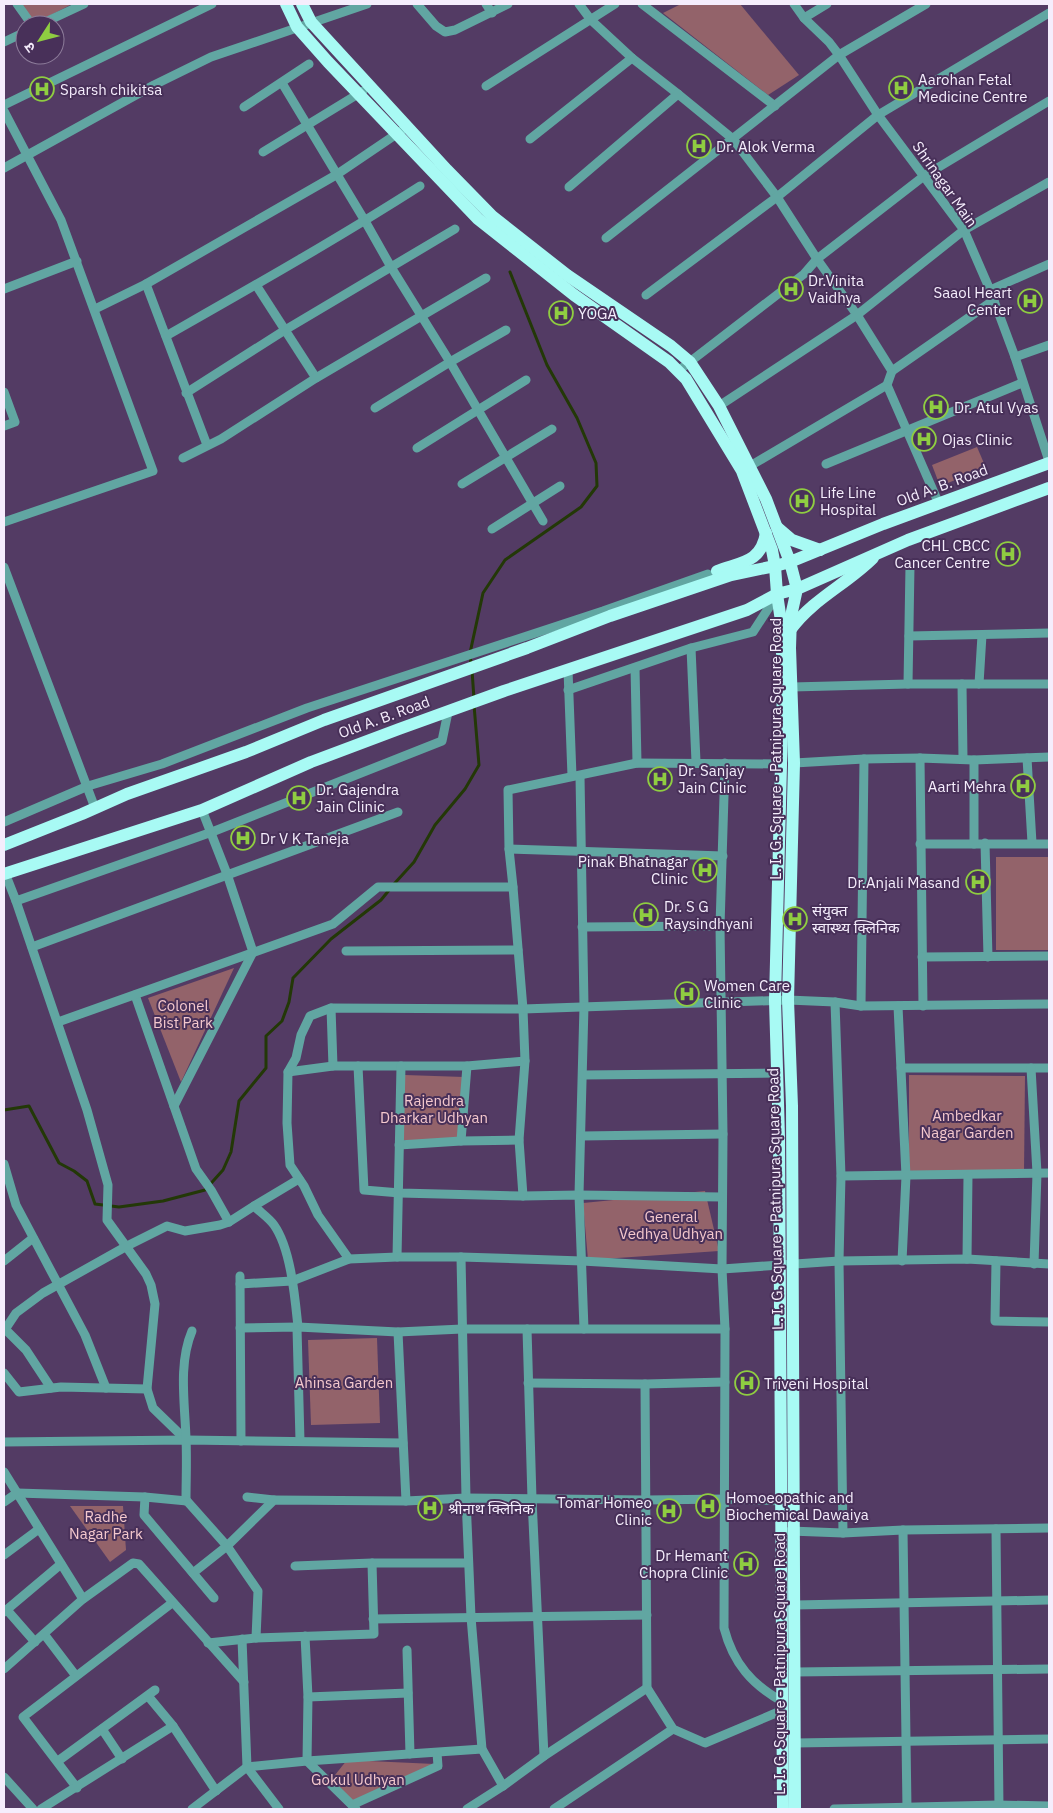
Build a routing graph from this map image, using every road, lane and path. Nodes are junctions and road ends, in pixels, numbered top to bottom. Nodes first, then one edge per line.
1 (17, 4) edge
2 (84, 4) edge
3 (212, 4) edge
4 (286, 4) edge
5 (302, 4) edge
6 (367, 4) edge
7 (417, 4) edge
8 (486, 4) edge
9 (508, 4) edge
10 (579, 4) edge
11 (615, 4) edge
12 (642, 4) edge
13 (794, 4) edge
14 (827, 4) edge
15 (926, 4) edge
16 (492, 13) junction
17 (1049, 13) edge
18 (25, 15) edge
19 (60, 15) edge
20 (804, 18) junction
21 (591, 20) junction
22 (311, 22) junction
23 (297, 27) junction
24 (839, 55) junction
25 (632, 58) junction
26 (309, 64) dead end
27 (282, 83) junction
28 (370, 86) junction
29 (486, 86) dead end
30 (359, 94) junction
31 (678, 94) junction
32 (1049, 101) edge
33 (4, 105) edge
34 (775, 106) junction
35 (244, 107) dead end
36 (4, 111) edge
37 (878, 116) junction
38 (307, 126) junction
39 (402, 131) junction
40 (530, 139) dead end
41 (733, 139) junction
42 (263, 152) dead end
43 (28, 155) junction
44 (4, 168) edge
45 (336, 175) junction
46 (924, 176) junction
47 (1049, 182) edge
48 (420, 186) dead end
49 (569, 187) dead end
50 (777, 197) junction
51 (481, 214) junction
52 (365, 221) junction
53 (455, 229) dead end
54 (964, 230) junction
55 (606, 238) dead end
56 (817, 259) junction
57 (77, 261) junction
58 (1049, 264) edge
59 (391, 267) junction
60 (486, 278) dead end
61 (146, 284) junction
62 (256, 285) junction
63 (4, 289) edge
64 (990, 290) junction
65 (646, 295) dead end
66 (994, 300) junction
67 (95, 309) junction
68 (421, 315) junction
69 (857, 315) junction
70 (285, 330) junction
71 (506, 330) dead end
72 (166, 336) junction
73 (1049, 345) edge
74 (1015, 357) junction
75 (450, 362) junction
76 (690, 362) junction
77 (678, 371) junction
78 (892, 371) junction
79 (316, 378) junction
80 (526, 380) dead end
81 (1022, 382) junction
82 (887, 385) junction
83 (4, 392) edge
84 (186, 393) junction
85 (719, 406) junction
86 (375, 408) dead end
87 (478, 411) junction
88 (4, 426) edge
89 (552, 429) dead end
90 (908, 429) junction
91 (208, 445) junction
92 (417, 448) dead end
93 (505, 457) junction
94 (183, 458) dead end
95 (1049, 462) edge
96 (826, 464) dead end
97 (746, 469) junction
98 (462, 484) dead end
99 (560, 486) dead end
100 (1049, 488) edge
101 (532, 503) junction
102 (939, 504) junction
103 (544, 520) dead end
104 (4, 522) edge
105 (492, 529) dead end
106 (771, 529) junction
107 (820, 550) junction
108 (878, 553) junction
109 (790, 562) junction
110 (4, 566) edge
111 (775, 566) junction
112 (910, 566) dead end
113 (709, 578) junction
114 (797, 589) junction
115 (777, 594) junction
116 (791, 629) junction
117 (1049, 633) edge
118 (982, 635) junction
119 (909, 636) junction
120 (692, 648) junction
121 (491, 654) junction
122 (635, 668) junction
123 (568, 670) junction
124 (908, 684) junction
125 (962, 684) junction
126 (979, 684) junction
127 (1049, 684) edge
128 (792, 687) junction
129 (568, 690) junction
130 (448, 712) junction
131 (920, 758) junction
132 (1027, 758) junction
133 (1049, 758) edge
134 (864, 759) junction
135 (962, 759) junction
136 (974, 760) junction
137 (696, 762) junction
138 (637, 763) junction
139 (725, 763) junction
140 (788, 763) junction
141 (576, 776) junction
142 (88, 786) junction
143 (95, 808) junction
144 (202, 810) junction
145 (398, 812) dead end
146 (4, 822) edge
147 (212, 832) junction
148 (985, 843) junction
149 (1032, 843) junction
150 (920, 844) junction
151 (974, 844) junction
152 (1049, 844) edge
153 (4, 845) edge
154 (508, 850) junction
155 (580, 851) junction
156 (723, 856) junction
157 (4, 874) edge
158 (227, 874) junction
159 (514, 887) junction
160 (16, 901) junction
161 (720, 926) junction
162 (582, 927) junction
163 (32, 947) junction
164 (346, 950) dead end
165 (518, 950) junction
166 (253, 952) junction
167 (1049, 956) edge
168 (922, 957) junction
169 (988, 957) junction
170 (135, 995) junction
171 (781, 1000) junction
172 (721, 1002) junction
173 (835, 1002) junction
174 (1049, 1004) edge
175 (584, 1006) junction
176 (861, 1006) junction
177 (898, 1006) junction
178 (922, 1006) junction
179 (331, 1008) junction
180 (523, 1009) junction
181 (58, 1022) junction
182 (524, 1061) junction
183 (333, 1066) junction
184 (358, 1066) junction
185 (401, 1066) junction
186 (467, 1066) junction
187 (901, 1068) junction
188 (1031, 1068) junction
189 (1049, 1068) edge
190 (288, 1072) junction
191 (777, 1073) junction
192 (722, 1074) junction
193 (583, 1075) junction
194 (174, 1106) junction
195 (723, 1134) junction
196 (581, 1136) junction
197 (519, 1140) junction
198 (461, 1141) junction
199 (399, 1145) junction
200 (4, 1164) edge
201 (1037, 1173) junction
202 (1049, 1173) edge
203 (841, 1176) junction
204 (906, 1176) junction
205 (968, 1176) junction
206 (300, 1179) junction
207 (7, 1188) edge
208 (400, 1193) junction
209 (579, 1195) junction
210 (523, 1196) junction
211 (722, 1197) junction
212 (254, 1206) junction
213 (229, 1222) junction
214 (33, 1238) junction
215 (127, 1246) junction
216 (461, 1257) junction
217 (397, 1258) junction
218 (350, 1259) junction
219 (967, 1260) junction
220 (4, 1261) edge
221 (582, 1261) junction
222 (839, 1261) junction
223 (902, 1261) junction
224 (996, 1261) junction
225 (779, 1264) junction
226 (793, 1264) junction
227 (1034, 1264) junction
228 (1049, 1264) edge
229 (722, 1269) junction
230 (292, 1281) junction
231 (59, 1284) junction
232 (1049, 1322) edge
233 (297, 1327) junction
234 (240, 1328) junction
235 (462, 1329) junction
236 (527, 1329) junction
237 (584, 1329) junction
238 (725, 1329) junction
239 (5, 1330) edge
240 (192, 1331) dead end
241 (398, 1332) junction
242 (4, 1373) edge
243 (725, 1382) junction
244 (528, 1383) junction
245 (645, 1384) junction
246 (51, 1388) junction
247 (106, 1388) junction
248 (147, 1389) junction
249 (186, 1440) junction
250 (241, 1441) junction
251 (300, 1441) junction
252 (4, 1442) edge
253 (403, 1443) junction
254 (4, 1472) edge
255 (17, 1493) junction
256 (145, 1497) junction
257 (247, 1497) dead end
258 (466, 1498) junction
259 (532, 1499) junction
260 (726, 1499) junction
261 (274, 1500) junction
262 (646, 1500) junction
263 (186, 1501) junction
264 (406, 1501) junction
265 (781, 1501) junction
266 (794, 1501) junction
267 (4, 1502) edge
268 (1049, 1528) edge
269 (39, 1529) junction
270 (996, 1529) junction
271 (903, 1530) junction
272 (781, 1531) junction
273 (795, 1531) junction
274 (843, 1533) junction
275 (227, 1546) junction
276 (4, 1555) edge
277 (372, 1563) junction
278 (468, 1563) junction
279 (61, 1564) junction
280 (295, 1566) dead end
281 (192, 1573) junction
282 (214, 1598) dead end
283 (83, 1599) junction
284 (1049, 1600) edge
285 (997, 1601) junction
286 (904, 1602) junction
287 (172, 1603) junction
288 (795, 1605) junction
289 (5, 1611) edge
290 (647, 1615) junction
291 (537, 1616) junction
292 (471, 1617) junction
293 (373, 1618) junction
294 (44, 1634) junction
295 (305, 1636) junction
296 (256, 1638) junction
297 (242, 1639) junction
298 (34, 1642) junction
299 (208, 1643) junction
300 (407, 1650) dead end
301 (1049, 1669) edge
302 (4, 1670) edge
303 (905, 1670) junction
304 (998, 1670) junction
305 (795, 1672) junction
306 (76, 1676) junction
307 (244, 1682) junction
308 (647, 1688) junction
309 (408, 1693) junction
310 (308, 1697) junction
311 (783, 1706) junction
312 (173, 1726) junction
313 (102, 1728) junction
314 (673, 1728) junction
315 (1049, 1739) edge
316 (906, 1740) junction
317 (998, 1740) junction
318 (795, 1743) junction
319 (482, 1749) junction
320 (437, 1753) junction
321 (410, 1754) junction
322 (544, 1756) junction
323 (122, 1759) junction
324 (58, 1761) junction
325 (306, 1761) junction
326 (247, 1767) junction
327 (4, 1777) edge
328 (503, 1786) junction
329 (77, 1788) junction
330 (216, 1791) junction
331 (1049, 1806) edge
332 (354, 1807) edge
333 (999, 1807) edge
334 (907, 1808) edge
335 (33, 1809) edge
336 (41, 1809) edge
337 (192, 1809) edge
338 (279, 1809) edge
339 (467, 1809) edge
340 (554, 1809) edge
341 (784, 1809) edge
342 (795, 1809) edge
343 (834, 1809) edge

1 - 18 street
2 - 19 street
3 - 33 street
4 - 23 main road
5 - 22 main road
6 - 22 street
7 - 16 street
8 - 16 street
9 - 16 street
10 - 21 street
11 - 21 street
12 - 34 street
13 - 20 street, Shrinagar Main
14 - 20 street
15 - 24 street
17 - 37 street
20 - 24 street, Shrinagar Main
21 - 25 street
21 - 29 street
22 - 23 street
22 - 28 main road
23 - 30 main road
23 - 43 street
24 - 34 street
24 - 37 street, Shrinagar Main
25 - 31 street
25 - 40 street
26 - 27 street
27 - 35 street
27 - 38 street
28 - 30 street
28 - 39 main road
30 - 38 street
30 - 39 main road
31 - 41 street
31 - 49 street
32 - 46 street
34 - 41 street
36 - 43 street
37 - 46 street, Shrinagar Main
37 - 50 street
38 - 42 street
38 - 45 street
39 - 45 street
39 - 51 main road
41 - 50 street
41 - 55 street
43 - 44 street
43 - 57 street
45 - 52 street
45 - 61 street
46 - 54 street, Shrinagar Main
46 - 56 street
47 - 54 street
48 - 52 street
50 - 56 street
50 - 65 street
51 - 76 main road
51 - 77 main road
52 - 59 street
52 - 62 street
53 - 59 street
54 - 64 street, Shrinagar Main
54 - 69 street
56 - 69 street
56 - 76 street
57 - 63 street
57 - 67 street
58 - 64 street
59 - 68 street
59 - 70 street
60 - 68 street
61 - 67 street
61 - 72 street
62 - 70 street
62 - 72 street
64 - 66 street, Shrinagar Main
66 - 74 street, Shrinagar Main
66 - 78 street
67 - 104 street
68 - 75 street
68 - 79 street
69 - 78 street
69 - 85 street
70 - 79 street
70 - 84 street
71 - 75 street
72 - 84 street
73 - 74 street
74 - 81 street, Shrinagar Main
75 - 86 street
75 - 87 street
76 - 77 street
76 - 85 main road
77 - 97 main road
78 - 82 street
79 - 91 street
80 - 87 street
81 - 90 street
81 - 95 street, Shrinagar Main
82 - 90 street
82 - 97 street
83 - 88 street
84 - 91 street
85 - 97 main road
87 - 92 street
87 - 93 street
89 - 93 street
90 - 96 street
90 - 102 street
91 - 94 street
93 - 98 street
93 - 101 street
95 - 102 main road, Old A. B. Road
97 - 106 main road
99 - 101 street
100 - 108 main road
101 - 103 street
101 - 105 street
102 - 107 main road, Old A. B. Road
106 - 107 main road
106 - 109 main road
106 - 111 main road, L. I. G. Square - Patnipura Square Road
106 - 113 main road
107 - 109 main road, Old A. B. Road
108 - 114 main road
108 - 116 main road
109 - 111 main road, Old A. B. Road
109 - 114 main road
110 - 142 street
111 - 113 main road, Old A. B. Road
111 - 115 main road, L. I. G. Square - Patnipura Square Road
112 - 119 street
113 - 121 main road, Old A. B. Road
114 - 115 main road, Old A. B. Road
114 - 116 main road, L. I. G. Square - Patnipura Square Road
115 - 120 street
115 - 123 main road, Old A. B. Road
115 - 140 main road, L. I. G. Square - Patnipura Square Road
116 - 128 main road, L. I. G. Square - Patnipura Square Road
117 - 118 street
118 - 119 street
118 - 126 street
119 - 124 street
120 - 122 street
120 - 137 street
121 - 142 street
121 - 143 main road, Old A. B. Road
122 - 129 street
122 - 138 street
123 - 129 street
123 - 130 main road, Old A. B. Road
124 - 125 street
124 - 128 street
125 - 126 street
125 - 135 street
126 - 127 street
128 - 140 main road, L. I. G. Square - Patnipura Square Road
129 - 141 street
130 - 144 main road, Old A. B. Road
130 - 147 street
131 - 134 street
131 - 135 street
131 - 150 street
132 - 133 street
132 - 136 street
132 - 149 street
134 - 140 street
134 - 176 street
135 - 136 street
136 - 151 street
137 - 138 street
137 - 139 street
138 - 141 street
139 - 140 street
139 - 156 street
140 - 171 main road, L. I. G. Square - Patnipura Square Road
141 - 154 street
141 - 155 street
142 - 143 street
142 - 146 street
143 - 153 main road, Old A. B. Road
144 - 147 street
144 - 157 main road, Old A. B. Road
145 - 158 street
147 - 158 street
147 - 160 street
148 - 149 street
148 - 151 street
148 - 169 street
149 - 152 street
150 - 151 street
150 - 168 street
154 - 155 street
154 - 159 street
155 - 156 street
155 - 162 street
156 - 161 street
157 - 160 street
158 - 163 street
158 - 166 street
159 - 165 street
159 - 166 street
160 - 163 street
161 - 162 street
161 - 172 street
162 - 175 street
163 - 181 street
164 - 165 street
165 - 180 street
166 - 170 street
166 - 194 street
167 - 169 street
168 - 169 street
168 - 178 street
170 - 181 street
170 - 194 street
171 - 172 street
171 - 173 street
171 - 191 main road, L. I. G. Square - Patnipura Square Road
171 - 226 main road, L. I. G. Square - Patnipura Square Road
172 - 175 street
172 - 192 street
173 - 176 street
173 - 203 street
174 - 178 street
175 - 180 street
175 - 193 street
176 - 177 street
177 - 178 street
177 - 187 street
179 - 180 street
179 - 183 street
179 - 190 street
180 - 182 street
181 - 215 street
182 - 186 street
182 - 197 street
183 - 184 street
183 - 190 street
184 - 185 street
184 - 208 street
185 - 186 street
185 - 199 street
186 - 198 street
187 - 188 street
187 - 204 street
188 - 189 street
188 - 201 street
190 - 206 street
191 - 192 street
191 - 225 main road, L. I. G. Square - Patnipura Square Road
192 - 193 street
192 - 195 street
193 - 196 street
194 - 213 street
195 - 196 street
195 - 211 street
196 - 209 street
197 - 198 street
197 - 210 street
198 - 199 street
199 - 208 street
200 - 207 street
201 - 202 street
201 - 205 street
201 - 227 street
203 - 204 street
203 - 222 street
204 - 205 street
204 - 223 street
205 - 219 street
206 - 212 street
206 - 218 street
207 - 214 street
208 - 210 street
208 - 217 street
209 - 210 street
209 - 211 street
209 - 221 street
211 - 229 street
212 - 213 street
212 - 230 street
213 - 215 street
214 - 220 street
214 - 231 street
215 - 231 street
215 - 248 street
216 - 217 street
216 - 221 street
216 - 235 street
217 - 218 street
218 - 230 street
219 - 223 street
219 - 224 street
221 - 229 street
221 - 237 street
222 - 223 street
222 - 226 street
222 - 274 street
224 - 227 street
224 - 232 street
225 - 226 street
225 - 229 street
225 - 265 main road, L. I. G. Square - Patnipura Square Road
226 - 266 main road, L. I. G. Square - Patnipura Square Road
227 - 228 street
229 - 238 street
230 - 233 street
230 - 234 street
231 - 239 street
231 - 247 street
233 - 234 street
233 - 241 street
233 - 251 street
234 - 250 street
235 - 236 street
235 - 241 street
235 - 258 street
236 - 237 street
236 - 244 street
237 - 238 street
238 - 243 street
239 - 246 street
240 - 249 street
241 - 253 street
242 - 246 street
243 - 245 street
243 - 260 street
244 - 245 street
244 - 259 street
245 - 262 street
246 - 247 street
247 - 248 street
248 - 249 street
249 - 250 street
249 - 252 street
249 - 263 street
250 - 251 street
251 - 253 street
253 - 264 street
254 - 255 street
255 - 256 street
255 - 267 street
255 - 269 street
256 - 263 street
256 - 281 street
257 - 261 street
258 - 259 street
258 - 264 street
258 - 278 street
259 - 262 street
259 - 291 street
260 - 262 street
260 - 265 street
260 - 311 street
261 - 264 street
261 - 275 street
262 - 290 street
263 - 275 street
265 - 266 street
265 - 272 main road, L. I. G. Square - Patnipura Square Road
266 - 273 main road, L. I. G. Square - Patnipura Square Road
268 - 270 street
269 - 276 street
269 - 279 street
270 - 271 street
270 - 285 street
271 - 274 street
271 - 286 street
272 - 273 street
272 - 311 main road, L. I. G. Square - Patnipura Square Road
273 - 274 street
273 - 288 main road, L. I. G. Square - Patnipura Square Road
275 - 281 street
275 - 296 street
277 - 278 street
277 - 280 street
277 - 293 street
278 - 292 street
279 - 283 street
279 - 289 street
281 - 282 street
283 - 287 street
283 - 294 street
284 - 285 street
285 - 286 street
285 - 304 street
286 - 288 street
286 - 303 street
287 - 299 street
287 - 306 street
288 - 305 main road, L. I. G. Square - Patnipura Square Road
289 - 298 street
290 - 291 street
290 - 308 street
291 - 292 street
291 - 322 street
292 - 293 street
292 - 319 street
293 - 295 street
294 - 298 street
294 - 306 street
295 - 296 street
295 - 310 street
296 - 297 street
297 - 299 street
297 - 307 street
298 - 302 street
299 - 307 street
300 - 309 street
301 - 304 street
303 - 304 street
303 - 305 street
303 - 316 street
304 - 317 street
305 - 318 main road, L. I. G. Square - Patnipura Square Road
306 - 324 street
307 - 326 street
308 - 314 street
308 - 322 street
309 - 310 street
309 - 321 street
310 - 325 street
311 - 314 street
311 - 341 main road, L. I. G. Square - Patnipura Square Road
312 - 313 street
312 - 323 street
312 - 330 street
313 - 323 street
313 - 324 street
314 - 340 street
315 - 317 street
316 - 317 street
316 - 318 street
316 - 334 street
317 - 333 street
318 - 342 main road, L. I. G. Square - Patnipura Square Road
319 - 320 street
319 - 328 street
320 - 321 street
320 - 332 street
321 - 325 street
322 - 328 street
323 - 329 street
324 - 329 street
325 - 326 street
325 - 332 street
326 - 330 street
326 - 338 street
327 - 335 street
328 - 339 street
329 - 336 street
330 - 337 street
331 - 333 street
333 - 334 street
334 - 343 street

